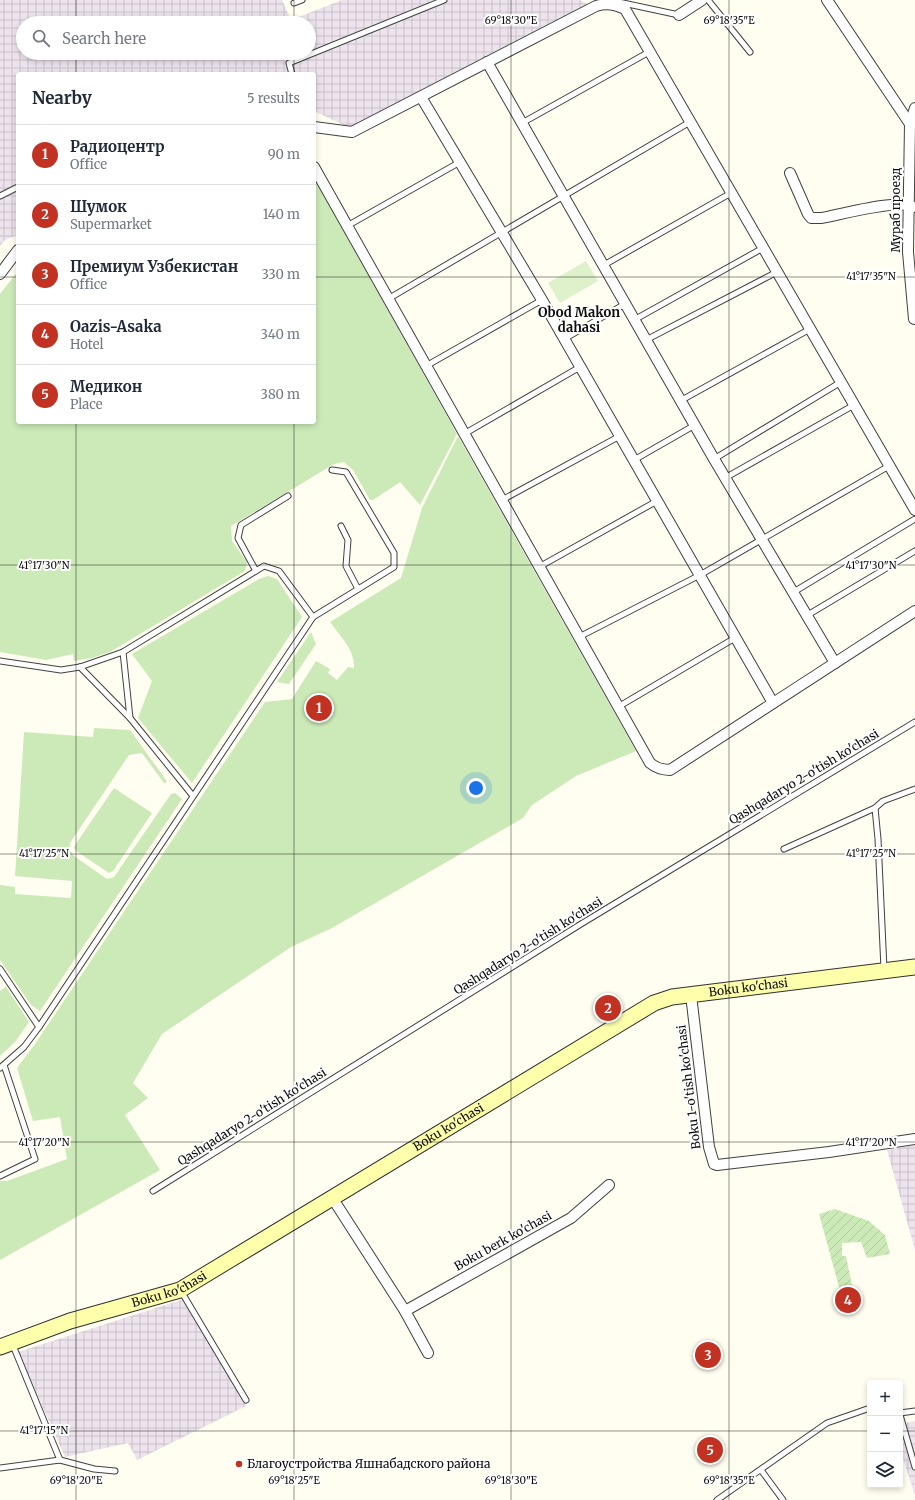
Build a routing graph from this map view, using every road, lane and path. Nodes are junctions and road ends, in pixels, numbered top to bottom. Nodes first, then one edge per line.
1 (302, 0) edge
2 (444, 0) edge
3 (605, 0) edge
4 (702, 0) edge
5 (708, 0) edge
6 (827, 0) edge
7 (294, 3) dead end
8 (679, 15) joint
9 (316, 52) edge
10 (650, 52) junction
11 (750, 52) dead end
12 (296, 60) edge
13 (487, 62) junction
14 (291, 72) edge
15 (421, 97) junction
16 (915, 108) edge
17 (522, 122) junction
18 (690, 122) junction
19 (910, 124) junction
20 (316, 127) edge
21 (460, 162) junction
22 (316, 171) edge
23 (790, 173) dead end
24 (16, 189) edge
25 (731, 193) junction
26 (0, 196) edge
27 (564, 196) junction
28 (912, 206) edge
29 (347, 226) junction
30 (502, 232) junction
31 (763, 248) junction
32 (16, 253) edge
33 (604, 265) junction
34 (777, 272) junction
35 (0, 274) edge
36 (388, 299) junction
37 (542, 300) junction
38 (625, 304) junction
39 (914, 319) dead end
40 (634, 320) junction
41 (810, 329) junction
42 (564, 339) junction
43 (646, 340) junction
44 (426, 366) junction
45 (580, 367) junction
46 (841, 382) junction
47 (680, 401) junction
48 (854, 405) junction
49 (695, 425) junction
50 (464, 434) junction
51 (620, 436) junction
52 (634, 460) junction
53 (714, 460) junction
54 (889, 466) junction
55 (332, 470) dead end
56 (725, 478) junction
57 (288, 496) dead end
58 (502, 500) junction
59 (657, 501) junction
60 (915, 510) edge
61 (915, 519) edge
62 (341, 526) dead end
63 (761, 540) junction
64 (915, 550) edge
65 (540, 567) junction
66 (256, 571) junction
67 (700, 575) junction
68 (358, 589) junction
69 (792, 593) junction
70 (915, 611) edge
71 (806, 616) junction
72 (313, 617) junction
73 (579, 637) junction
74 (735, 638) junction
75 (123, 652) junction
76 (0, 661) edge
77 (835, 663) junction
78 (80, 667) junction
79 (773, 703) junction
80 (618, 707) junction
81 (130, 718) junction
82 (915, 722) edge
83 (915, 789) edge
84 (193, 796) junction
85 (875, 808) junction
86 (784, 849) dead end
87 (915, 967) edge
88 (0, 968) edge
89 (884, 971) junction
90 (691, 995) junction
91 (39, 1027) junction
92 (2, 1067) edge
93 (915, 1139) edge
94 (0, 1176) edge
95 (609, 1184) dead end
96 (153, 1191) dead end
97 (333, 1199) junction
98 (180, 1290) junction
99 (405, 1312) junction
100 (6, 1345) edge
101 (428, 1353) dead end
102 (246, 1400) dead end
103 (867, 1409) edge
104 (915, 1411) edge
105 (903, 1413) edge
106 (901, 1416) edge
107 (60, 1460) junction
108 (915, 1467) edge
109 (0, 1468) edge
110 (761, 1470) junction
111 (115, 1471) dead end
112 (718, 1500) edge
113 (783, 1500) edge

1 - 7 lane
2 - 9 lane
3 - 8 lane
4 - 8 street
5 - 11 lane
6 - 19 street
10 - 13 street
10 - 17 lane
10 - 18 street
12 - 14 lane
13 - 15 street
13 - 17 street
15 - 20 street
15 - 21 street
16 - 19 street, Мураб проезд
17 - 27 street
18 - 25 street
18 - 27 lane
19 - 28 street, Мураб проезд
21 - 29 lane
21 - 30 street
22 - 29 street
23 - 28 street
24 - 26 lane
25 - 31 street
25 - 33 lane
27 - 30 lane
27 - 33 street
28 - 39 street, Мураб проезд
29 - 36 street
30 - 36 lane
30 - 37 street
31 - 34 street
31 - 40 lane
32 - 35 street
33 - 38 street
34 - 41 street
34 - 43 lane
36 - 44 street
37 - 42 street
37 - 44 lane
38 - 40 street
38 - 42 lane
40 - 43 street
41 - 46 street
41 - 47 lane
42 - 45 street
43 - 47 street
44 - 50 street
45 - 50 lane
45 - 51 street
46 - 48 street
46 - 53 lane
47 - 49 street
48 - 54 street
48 - 56 lane
49 - 52 lane
49 - 53 street
50 - 58 street
51 - 52 street
51 - 58 lane
52 - 59 street
53 - 56 street
54 - 60 street
54 - 63 lane
55 - 68 lane
56 - 63 street
57 - 66 lane
58 - 65 street
59 - 65 lane
59 - 67 street
61 - 69 lane
62 - 68 lane
63 - 67 lane
63 - 69 street
64 - 71 lane
65 - 73 street
66 - 72 lane
66 - 75 lane
67 - 73 lane
67 - 74 street
68 - 72 lane
69 - 71 street
70 - 77 street
71 - 77 street
72 - 84 lane
73 - 80 street
74 - 79 street
74 - 80 lane
75 - 78 lane
75 - 81 lane
76 - 78 lane
77 - 79 street
78 - 81 lane
79 - 80 street
81 - 84 lane
82 - 96 lane, Qashqadaryo 2-o'tish ko'chasi
83 - 85 lane
84 - 91 lane
85 - 86 lane
85 - 89 lane
87 - 89 street, Boku ko'chasi
88 - 91 lane
89 - 90 street, Boku ko'chasi
90 - 93 street, Boku 1-o'tish ko'chasi
90 - 97 street, Boku ko'chasi
91 - 92 lane
92 - 94 lane
95 - 99 street, Boku berk ko'chasi
97 - 98 street, Boku ko'chasi
97 - 99 street
98 - 100 street, Boku ko'chasi
98 - 102 lane
99 - 101 street
100 - 107 lane
103 - 110 lane
104 - 105 lane
106 - 108 lane
107 - 109 lane
107 - 111 lane
110 - 112 lane
110 - 113 lane

